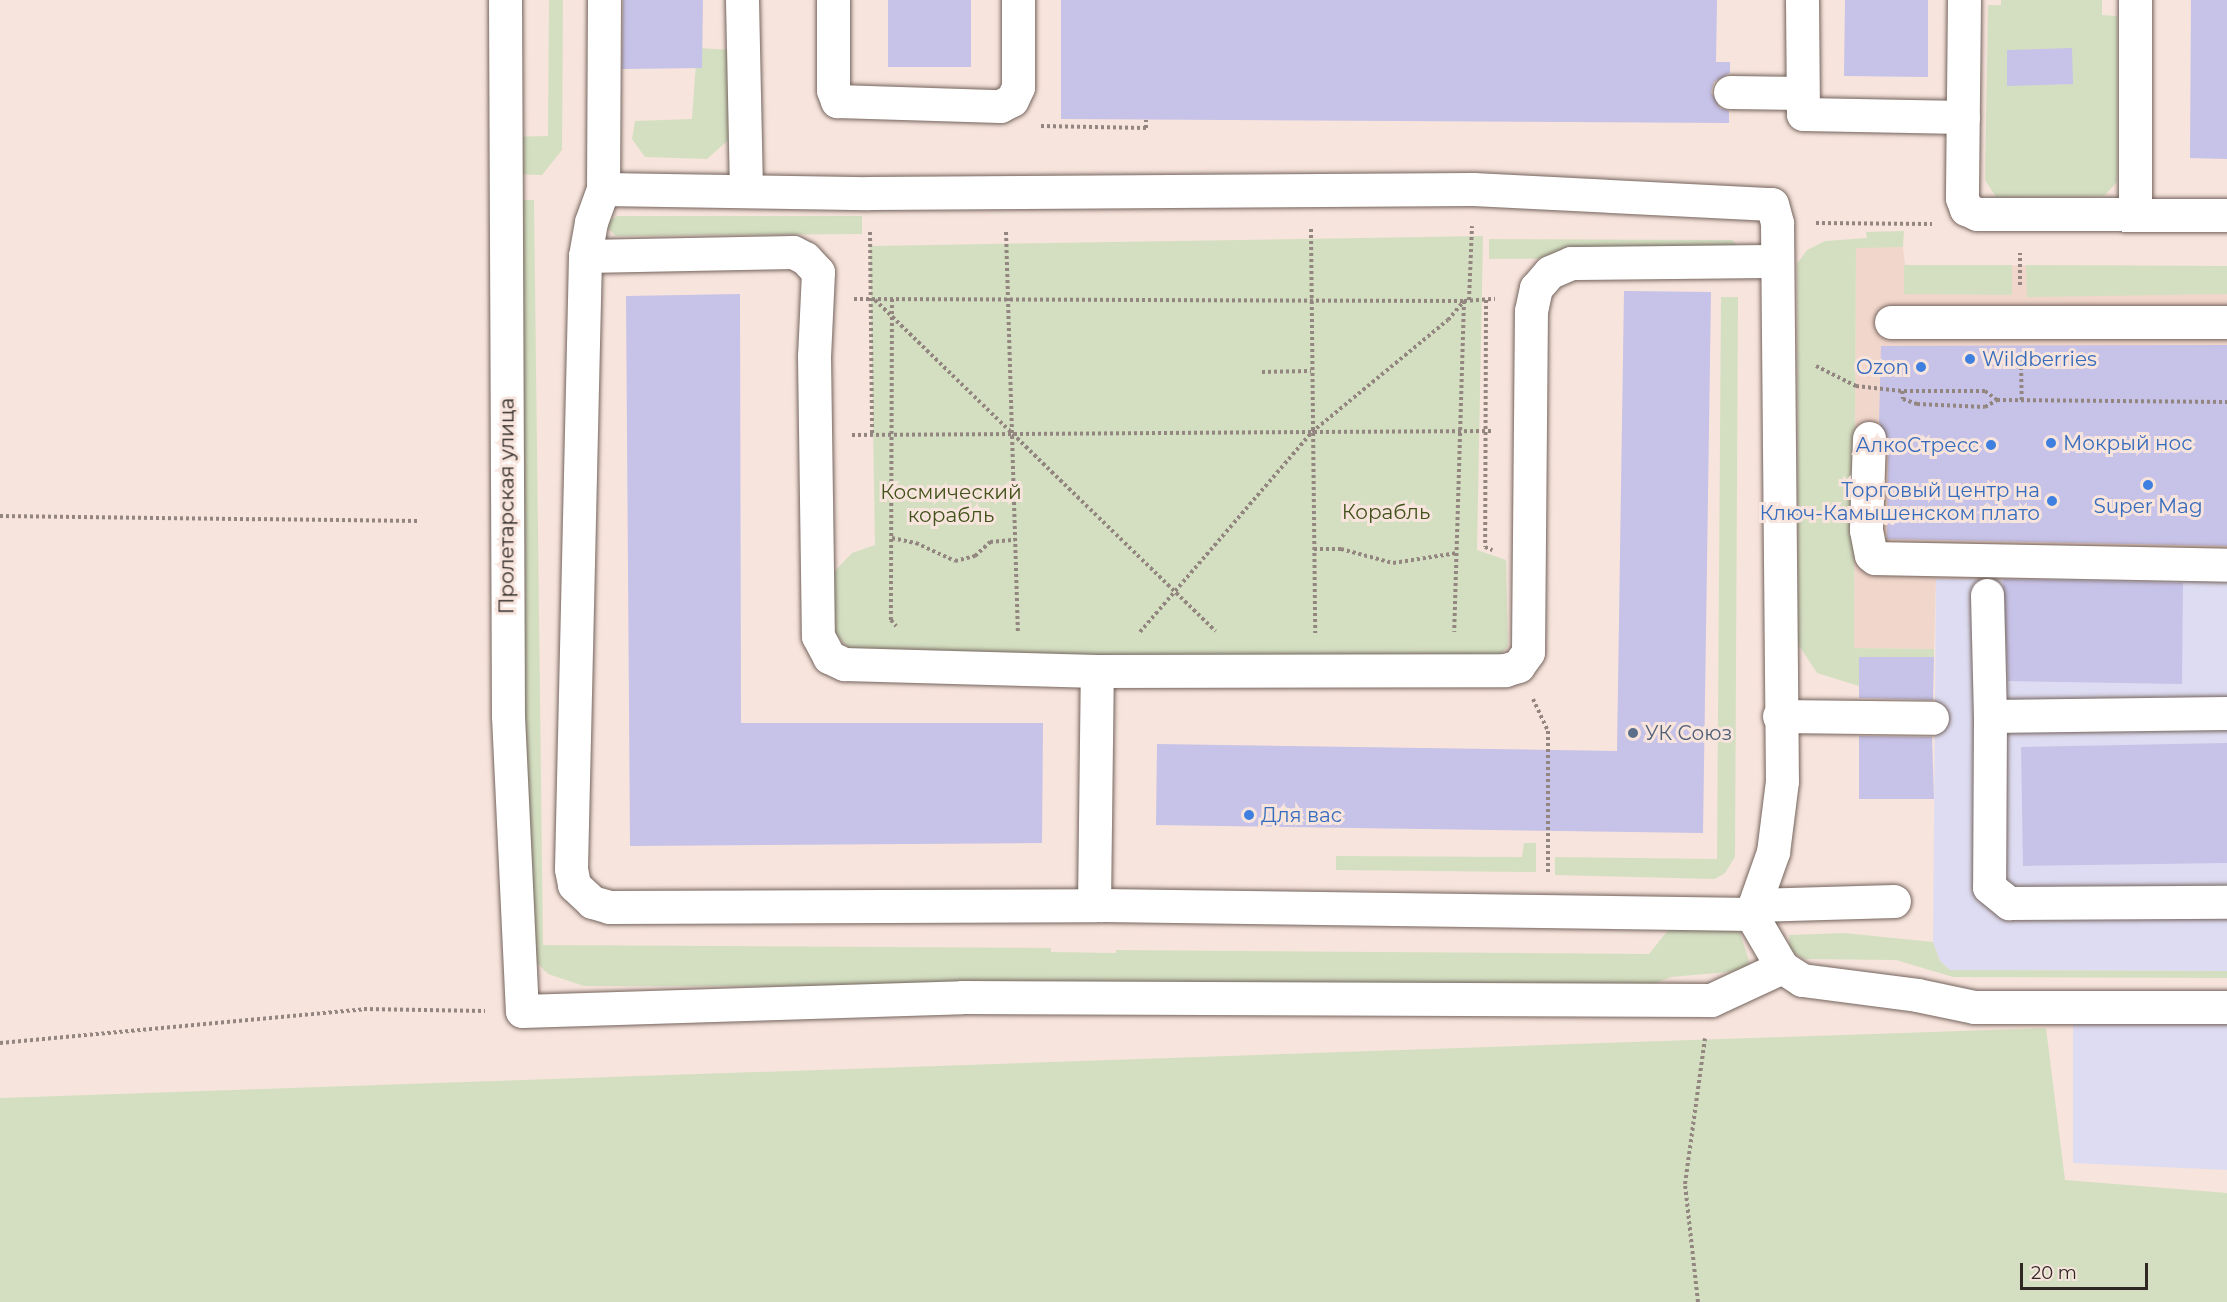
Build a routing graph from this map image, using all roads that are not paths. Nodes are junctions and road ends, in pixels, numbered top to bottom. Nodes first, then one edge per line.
1 (505, 0) edge
2 (604, 0) edge
3 (742, 0) edge
4 (833, 0) edge
5 (1018, 0) edge
6 (1802, 0) edge
7 (1964, 0) edge
8 (2135, 0) edge
9 (1730, 92) dead end
10 (1802, 93) junction
11 (1963, 117) junction
12 (603, 189) junction
13 (746, 191) junction
14 (2135, 214) junction
15 (2227, 215) edge
16 (585, 256) junction
17 (1775, 261) junction
18 (1891, 322) dead end
19 (2227, 322) edge
20 (1869, 438) dead end
21 (2227, 565) edge
22 (1987, 595) dead end
23 (1096, 671) junction
24 (2227, 713) edge
25 (1779, 716) junction
26 (1990, 716) junction
27 (1932, 718) dead end
28 (1894, 901) dead end
29 (2227, 902) edge
30 (1094, 904) junction
31 (1753, 910) junction
32 (1782, 967) junction
33 (2227, 1007) edge

1 - 32 street, Пролетарская улица
2 - 12 street
3 - 13 street
4 - 5 street
6 - 10 street
7 - 11 street
8 - 14 street
9 - 10 street
10 - 11 street
11 - 14 street
12 - 13 street
12 - 16 street
13 - 17 street
14 - 15 street
16 - 23 street
16 - 30 street
17 - 23 street
17 - 25 street
18 - 19 street
20 - 21 street
22 - 26 street
23 - 30 street
24 - 26 street
25 - 27 street
25 - 31 street
26 - 29 street
28 - 31 street
30 - 31 street
31 - 32 street
32 - 33 street

